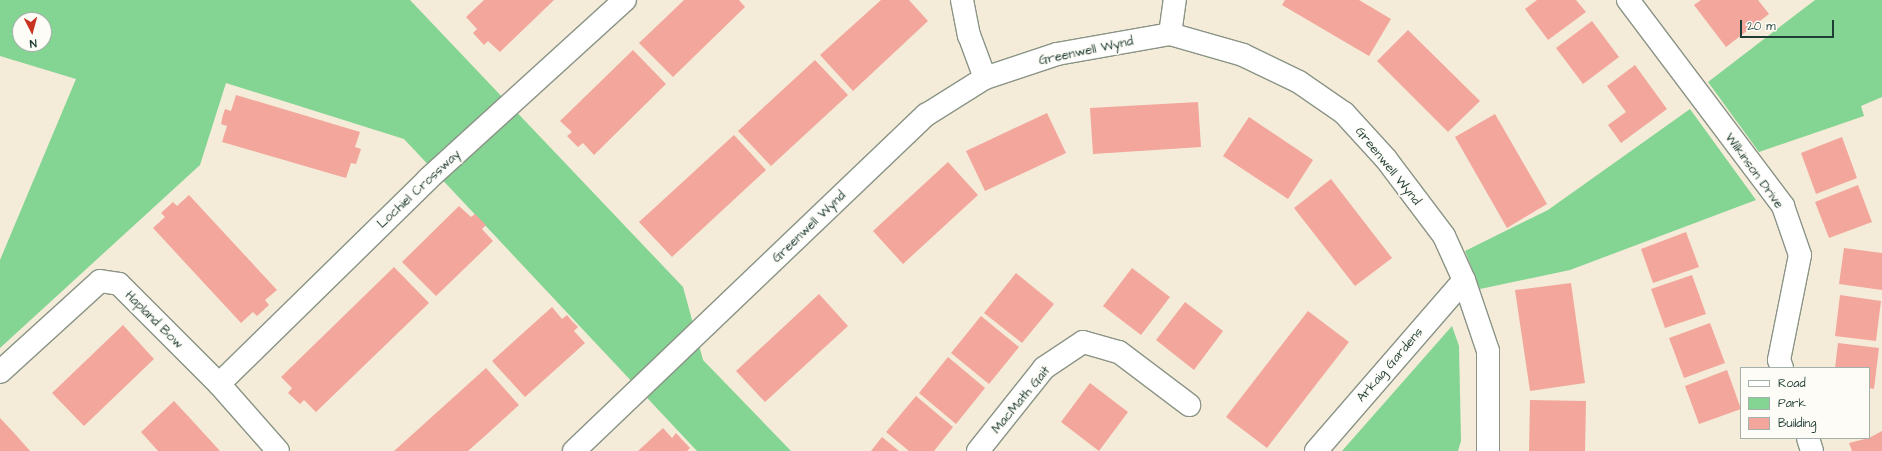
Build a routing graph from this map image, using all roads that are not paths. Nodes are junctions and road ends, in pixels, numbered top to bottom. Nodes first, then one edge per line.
1 (625, 0) edge
2 (962, 0) edge
3 (1175, 0) edge
4 (1628, 0) edge
5 (1170, 34) junction
6 (985, 78) junction
7 (1464, 280) junction
8 (1782, 367) edge
9 (0, 372) edge
10 (218, 384) junction
11 (1189, 405) dead end
12 (1808, 439) edge
13 (278, 451) edge
14 (574, 451) edge
15 (978, 451) edge
16 (1316, 451) edge
17 (1488, 451) edge
18 (1812, 451) edge

1 - 10 street, Lochiel Crossway
2 - 6 street
3 - 5 street
4 - 8 street, Wilkinson Drive
5 - 6 street, Greenwell Wynd
5 - 7 street, Greenwell Wynd
6 - 14 street, Greenwell Wynd
7 - 16 street, Arkaig Gardens
7 - 17 street, Greenwell Wynd
9 - 10 street, Hapland Bow
10 - 13 street, Hapland Bow
11 - 15 street, MacMath Gait
12 - 18 street

